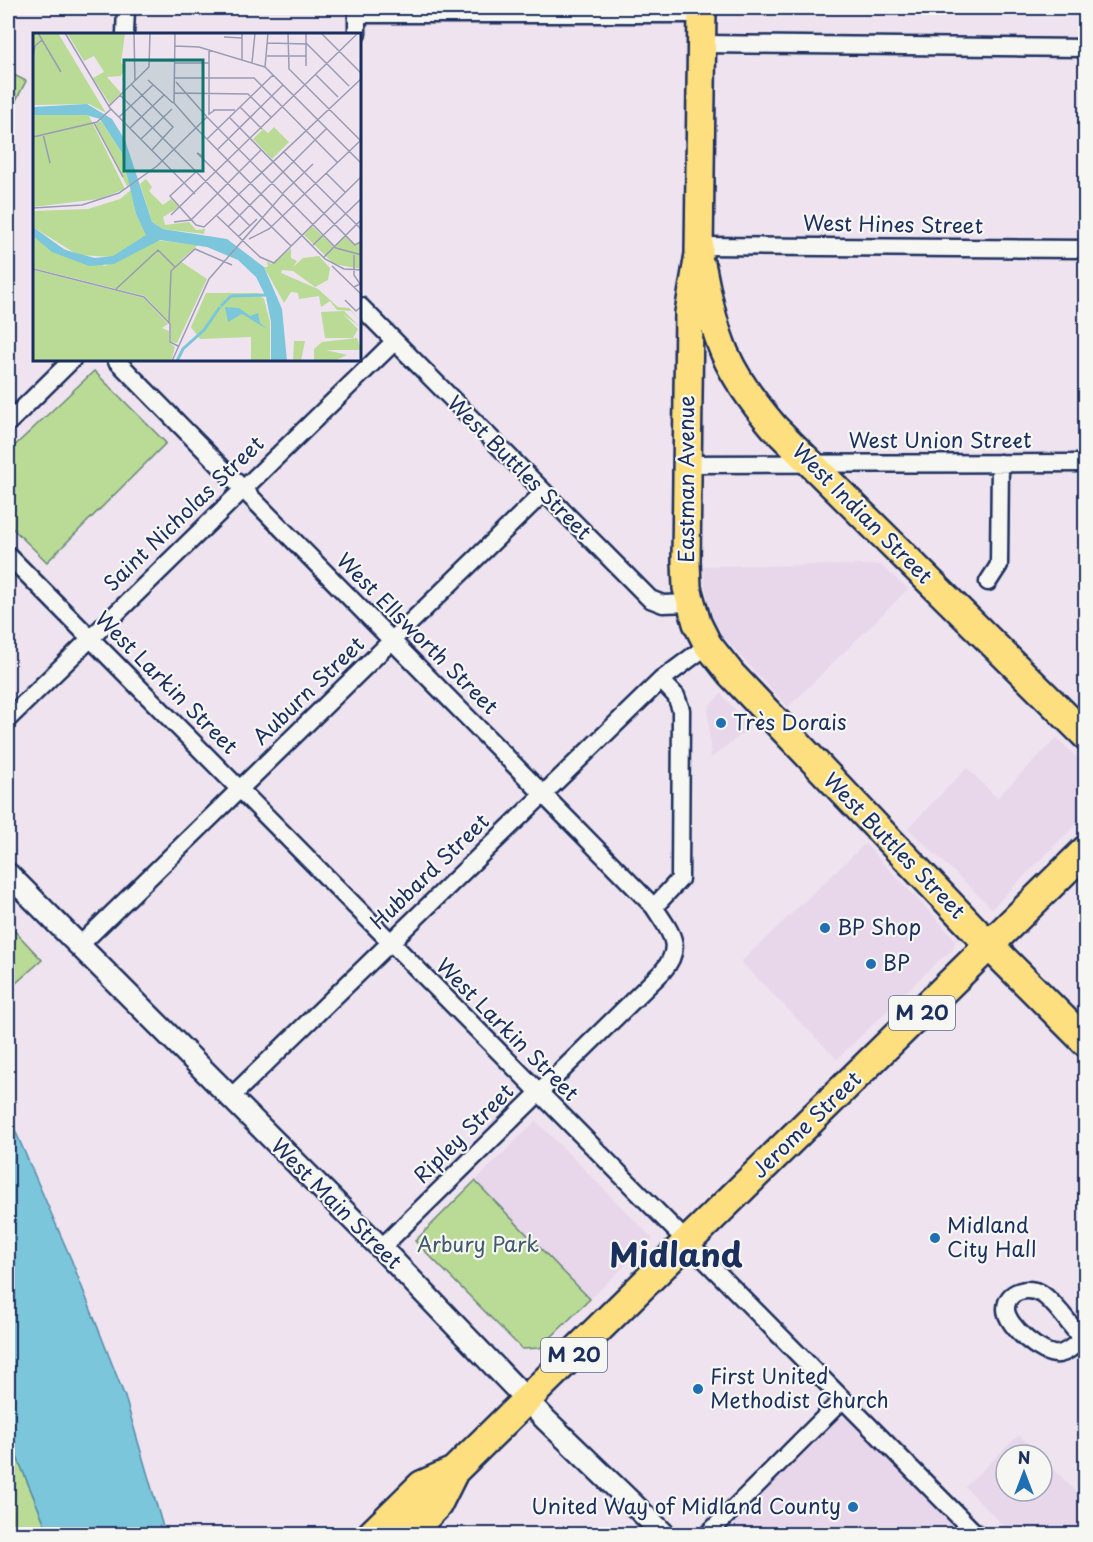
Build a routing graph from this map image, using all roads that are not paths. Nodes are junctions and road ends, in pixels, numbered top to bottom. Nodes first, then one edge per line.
1 (126, 8) edge
2 (357, 11) edge
3 (702, 11) edge
4 (126, 33) edge
5 (357, 33) edge
6 (701, 44) junction
7 (1086, 48) edge
8 (1086, 249) edge
9 (699, 250) junction
10 (362, 308) edge
11 (394, 342) junction
12 (70, 362) edge
13 (118, 362) edge
14 (8, 423) edge
15 (999, 463) junction
16 (1086, 463) edge
17 (686, 464) junction
18 (813, 464) junction
19 (242, 490) junction
20 (543, 493) junction
21 (8, 555) edge
22 (988, 582) dead end
23 (691, 603) junction
24 (89, 638) junction
25 (393, 641) junction
26 (708, 645) junction
27 (661, 680) junction
28 (8, 719) edge
29 (1086, 736) edge
30 (240, 790) junction
31 (543, 793) junction
32 (1086, 850) edge
33 (8, 874) edge
34 (654, 907) junction
35 (389, 942) junction
36 (79, 946) junction
37 (990, 946) junction
38 (676, 948) joint
39 (1086, 1042) edge
40 (538, 1093) junction
41 (231, 1097) junction
42 (687, 1244) junction
43 (381, 1248) junction
44 (1084, 1341) edge
45 (529, 1400) junction
46 (842, 1400) junction
47 (454, 1471) junction
48 (375, 1532) edge
49 (409, 1534) edge
50 (664, 1534) edge
51 (708, 1534) edge
52 (976, 1534) edge

1 - 4 street
2 - 3 street
2 - 5 street
3 - 6 main road, Eastman Avenue
6 - 7 street
6 - 9 main road, Eastman Avenue
8 - 9 street, West Hines Street
9 - 17 main road, Eastman Avenue
9 - 18 main road, West Indian Street
10 - 11 street, West Buttles Street
11 - 19 street, Saint Nicholas Street
11 - 20 street, West Buttles Street
12 - 14 street
13 - 19 street, West Ellsworth Street
15 - 16 street, West Union Street
15 - 18 street, West Union Street
15 - 22 street
17 - 18 street, West Union Street
17 - 23 main road, Eastman Avenue
18 - 29 main road, West Indian Street
19 - 24 street, Saint Nicholas Street
19 - 25 street, West Ellsworth Street
20 - 23 street, West Buttles Street
20 - 25 street, Auburn Street
21 - 24 street, West Larkin Street
23 - 26 main road, Eastman Avenue
24 - 28 street, Saint Nicholas Street
24 - 30 street, West Larkin Street
25 - 30 street, Auburn Street
25 - 31 street, West Ellsworth Street
26 - 27 street
26 - 37 main road, West Buttles Street
27 - 31 street, Hubbard Street
27 - 34 street
30 - 35 street, West Larkin Street
30 - 36 street, Auburn Street
31 - 34 street, West Ellsworth Street
31 - 35 street, Hubbard Street
32 - 37 highway, Jerome Street / M 20
33 - 36 street, West Main Street
34 - 38 street, West Ellsworth Street
35 - 40 street, West Larkin Street
35 - 41 street, Hubbard Street
36 - 41 street, West Main Street
37 - 39 highway, West Buttles Street
37 - 42 highway, Jerome Street / M 20
38 - 40 street, Ripley Street
40 - 42 street, West Larkin Street
40 - 43 street, Ripley Street
41 - 43 street, West Main Street
42 - 45 highway, Jerome Street / M 20
42 - 46 street, West Larkin Street
43 - 45 street, West Main Street
44 - 44 street
45 - 47 highway, M 20
45 - 50 street, West Main Street
46 - 51 street
46 - 52 street, West Larkin Street
47 - 48 highway, M 20
47 - 49 highway, M 20

